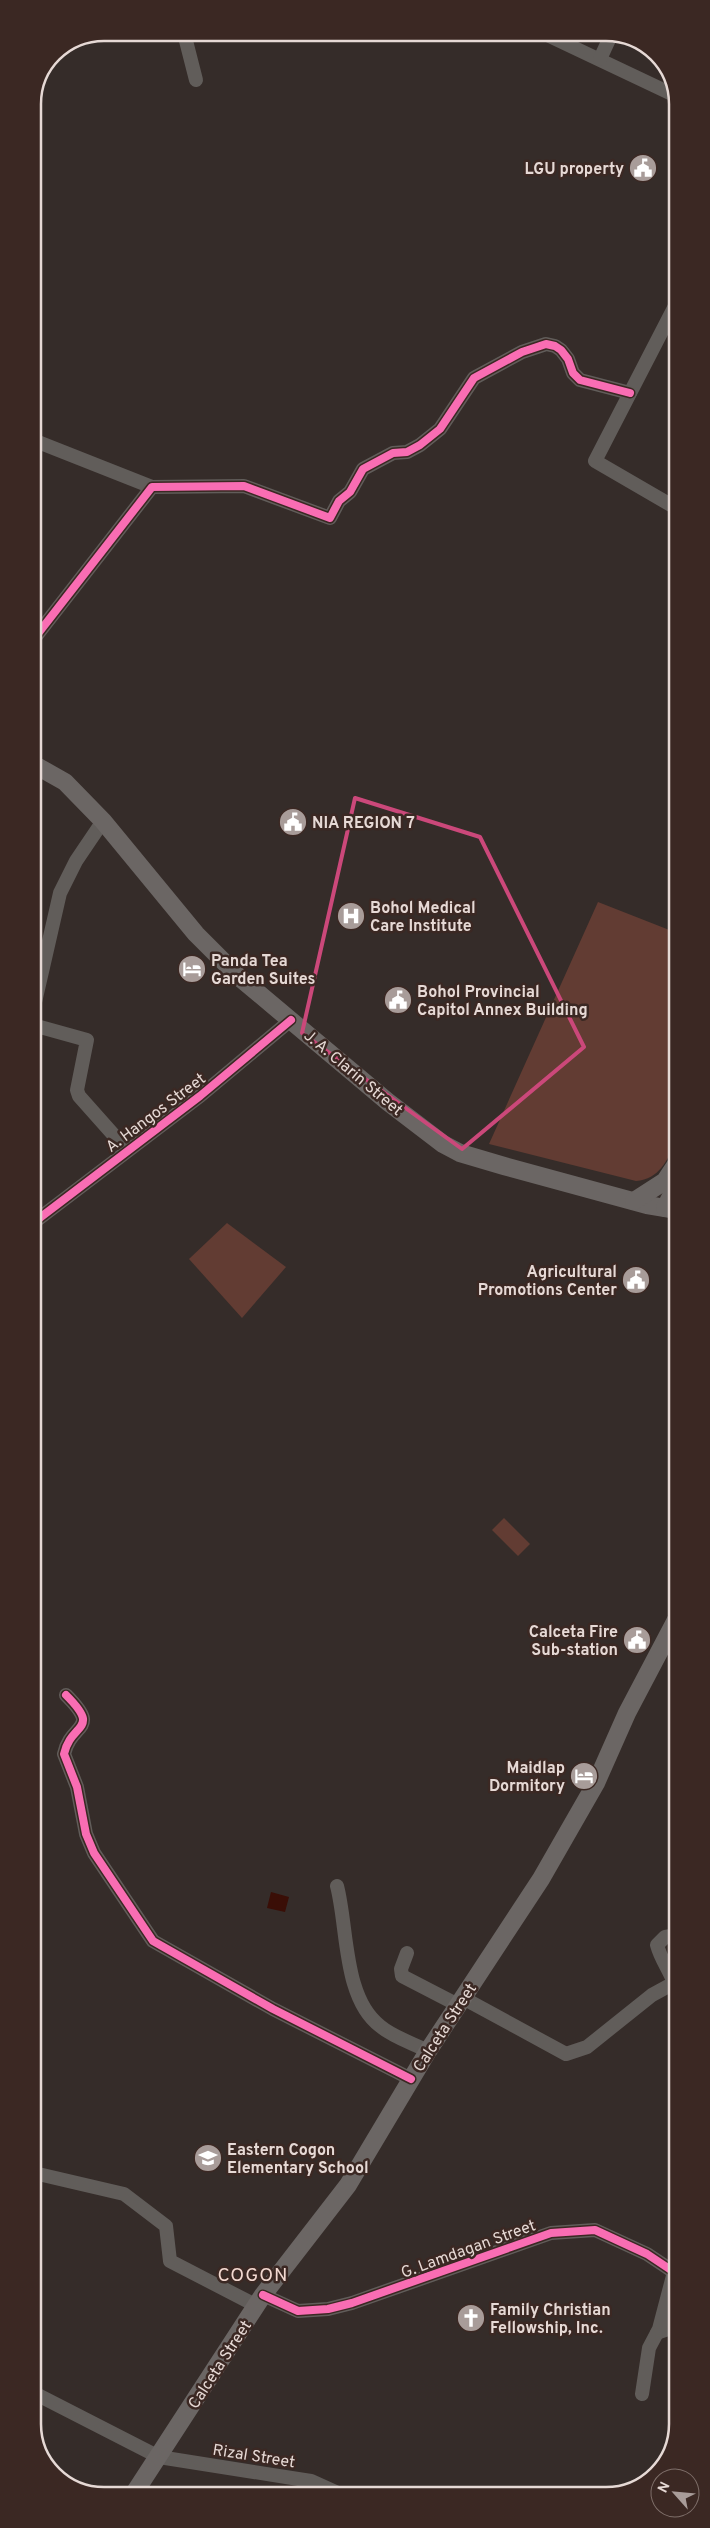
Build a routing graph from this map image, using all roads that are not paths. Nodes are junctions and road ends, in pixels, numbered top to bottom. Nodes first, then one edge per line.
1 (186, 41) edge
2 (560, 41) edge
3 (608, 41) edge
4 (600, 60) junction
5 (196, 80) dead end
6 (668, 92) edge
7 (669, 318) edge
8 (630, 393) junction
9 (41, 443) edge
10 (152, 487) junction
11 (669, 504) edge
12 (41, 630) edge
13 (41, 768) edge
14 (103, 822) junction
15 (41, 976) edge
16 (291, 1020) junction
17 (41, 1027) edge
18 (127, 1150) junction
19 (669, 1174) edge
20 (634, 1201) junction
21 (669, 1209) edge
22 (41, 1217) edge
23 (669, 1634) edge
24 (66, 1694) dead end
25 (337, 1886) dead end
26 (669, 1936) edge
27 (407, 1953) dead end
28 (669, 1970) edge
29 (669, 1988) edge
30 (460, 2002) junction
31 (428, 2051) junction
32 (410, 2079) junction
33 (41, 2175) edge
34 (669, 2268) edge
35 (669, 2295) edge
36 (260, 2300) junction
37 (669, 2329) edge
38 (657, 2333) junction
39 (642, 2394) dead end
40 (41, 2398) edge
41 (159, 2457) junction
42 (138, 2487) edge
43 (324, 2487) edge

1 - 5 street
2 - 4 street
3 - 4 street
4 - 6 street
7 - 8 street
8 - 10 street
8 - 11 street
9 - 10 street
10 - 12 street
13 - 14 main road, J. A. Clarin Street
14 - 15 street
14 - 16 main road, J. A. Clarin Street
16 - 18 street, A. Hangos Street
16 - 20 main road, J. A. Clarin Street
17 - 18 street
18 - 22 street, A. Hangos Street
19 - 20 main road
20 - 21 main road, J. A. Clarin Street
23 - 30 main road, Calceta Street
24 - 32 street
25 - 31 street
26 - 28 street
27 - 30 street
29 - 30 street
30 - 31 main road, Calceta Street
31 - 32 main road, Calceta Street
32 - 36 main road, Calceta Street
33 - 36 street, G. Lamdagan Street
34 - 36 street, G. Lamdagan Street
35 - 38 street
36 - 41 main road, Calceta Street
37 - 38 street
38 - 39 street
40 - 41 street, Rizal Street
41 - 42 main road, Calceta Street
41 - 43 street, Rizal Street

